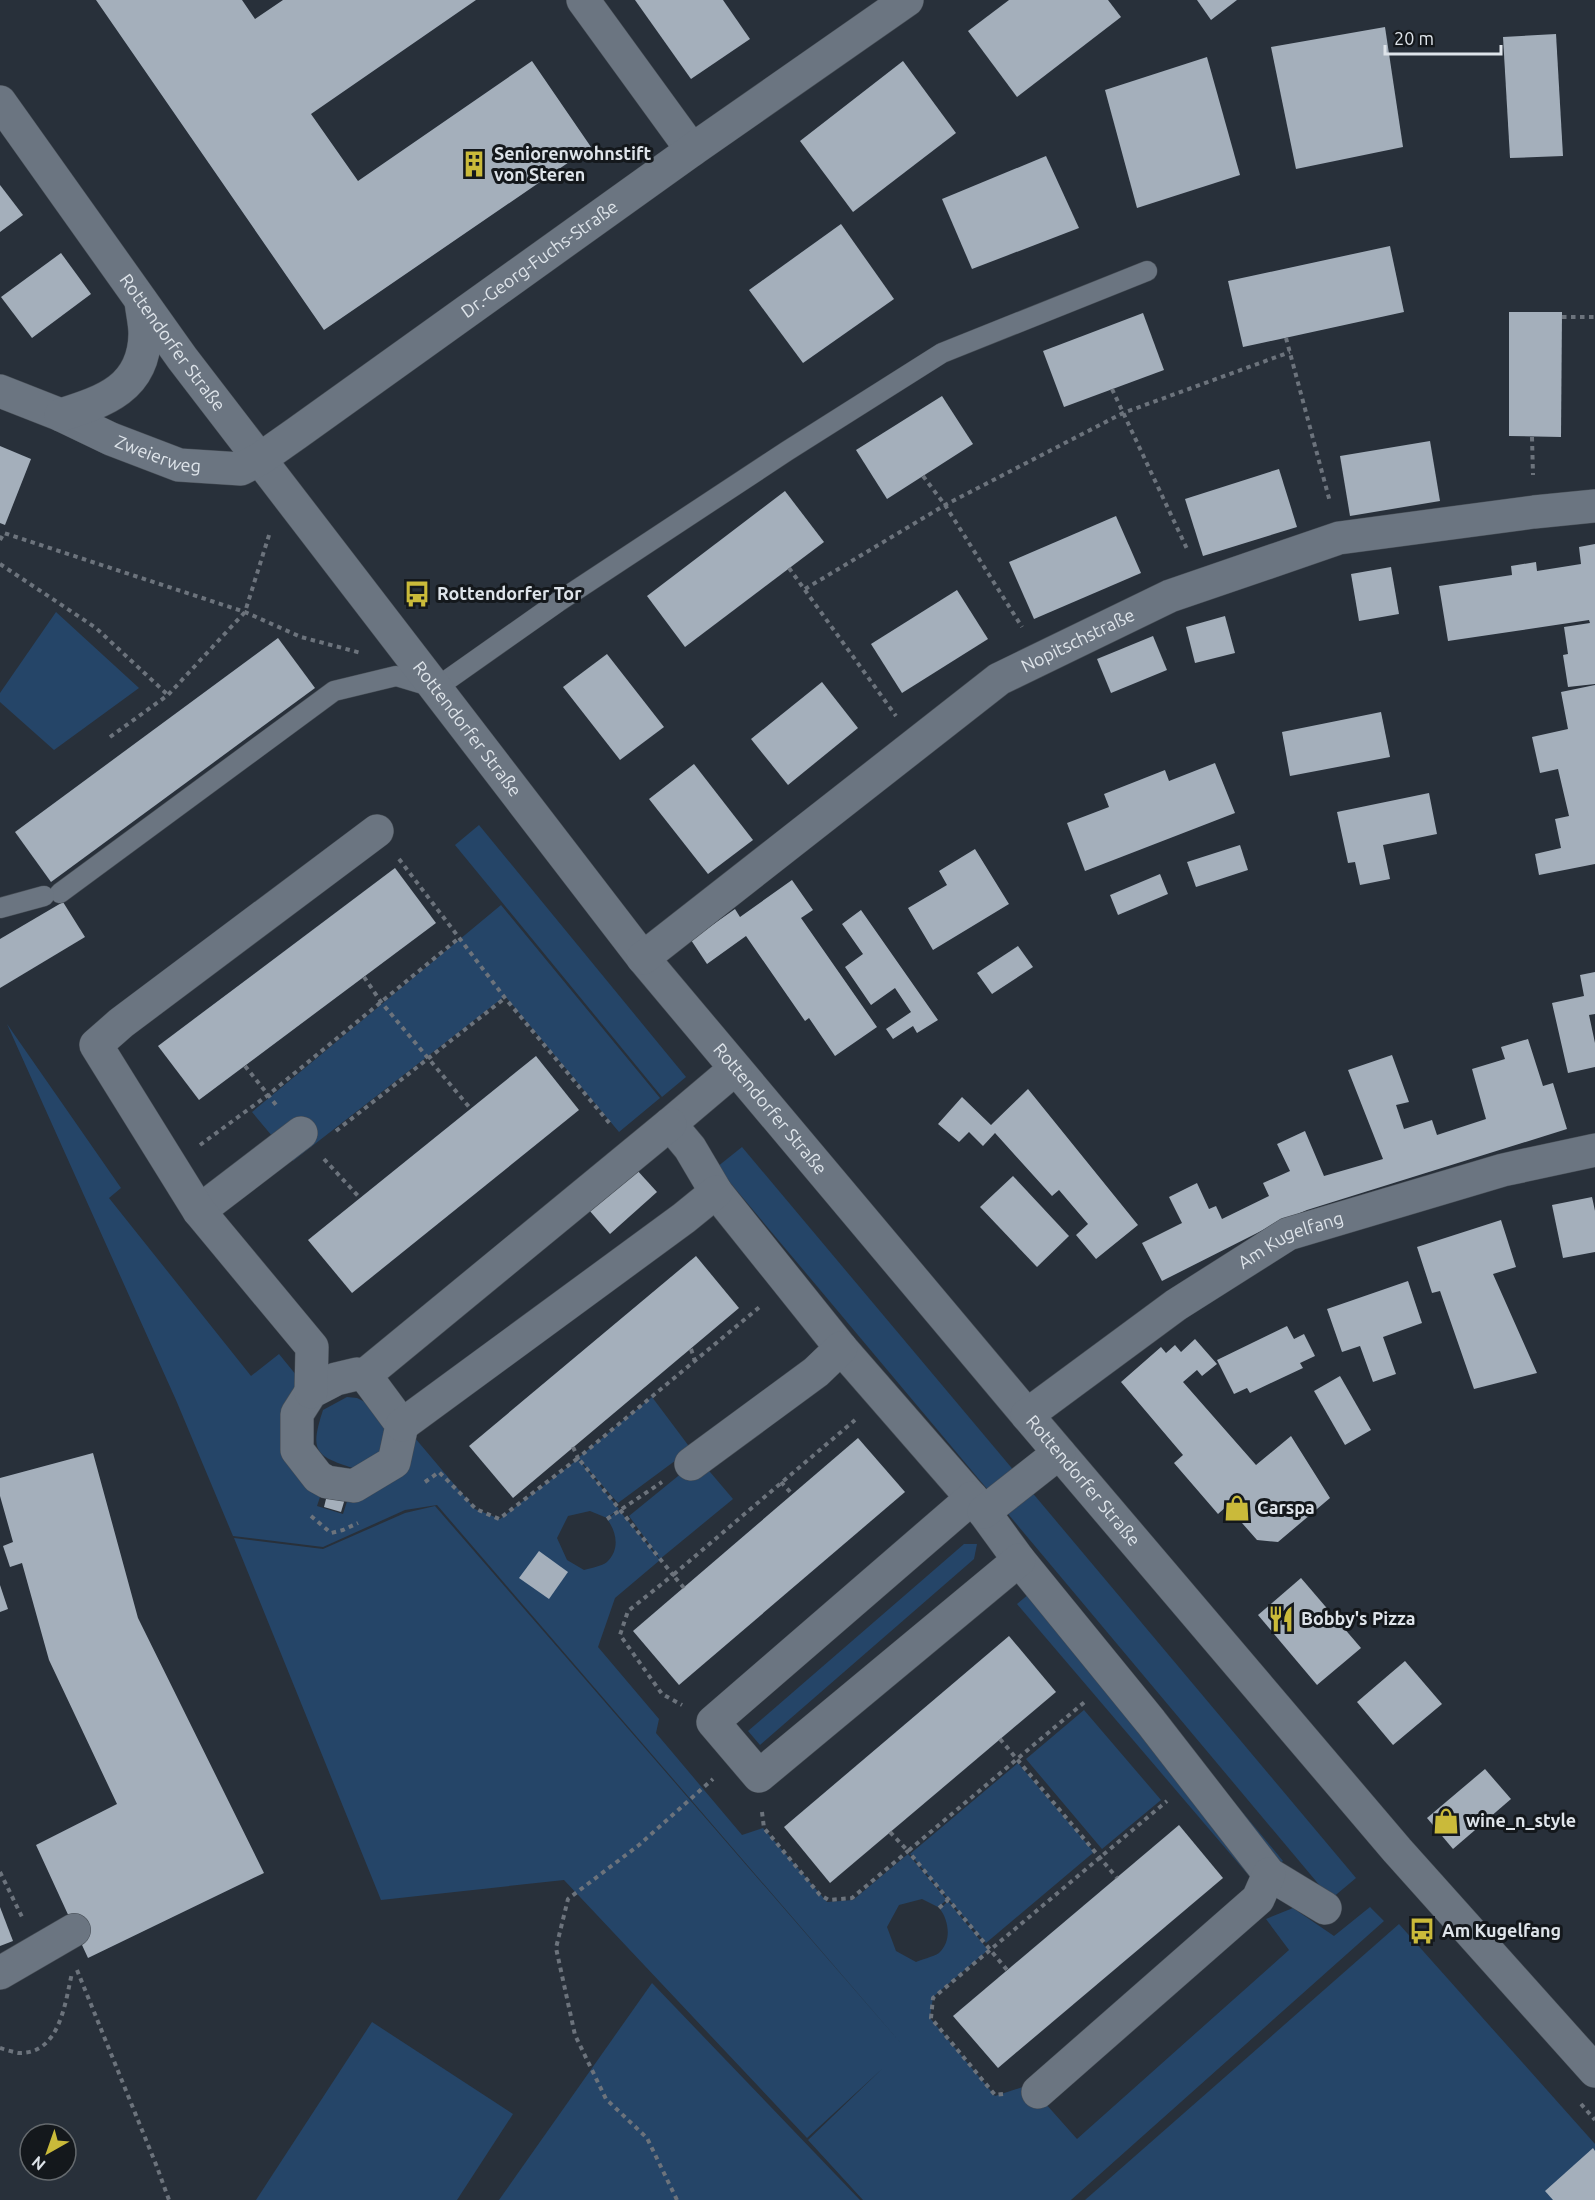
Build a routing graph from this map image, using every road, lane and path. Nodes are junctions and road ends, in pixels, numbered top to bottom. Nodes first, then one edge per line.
1 (583, 0) edge
2 (907, 0) edge
3 (0, 102) edge
4 (692, 150) junction
5 (1147, 271) dead end
6 (141, 301) junction
7 (1562, 317) dead end
8 (1595, 317) edge
9 (1286, 338) dead end
10 (1290, 352) junction
11 (1112, 389) dead end
12 (0, 391) edge
13 (1123, 413) junction
14 (61, 415) junction
15 (260, 459) junction
16 (923, 476) dead end
17 (284, 489) junction
18 (945, 506) junction
19 (1595, 506) edge
20 (1339, 538) junction
21 (0, 540) edge
22 (0, 564) edge
23 (789, 568) dead end
24 (1204, 584) junction
25 (804, 588) junction
26 (245, 612) junction
27 (366, 655) dead end
28 (1042, 658) junction
29 (436, 688) junction
30 (168, 695) junction
31 (892, 709) dead end
32 (110, 737) dead end
33 (377, 831) joint
34 (0, 908) edge
35 (459, 938) junction
36 (642, 958) junction
37 (364, 977) dead end
38 (505, 998) junction
39 (381, 1002) junction
40 (429, 1059) junction
41 (735, 1069) junction
42 (470, 1108) dead end
43 (670, 1124) junction
44 (316, 1133) joint
45 (1595, 1150) edge
46 (636, 1154) junction
47 (171, 1168) junction
48 (716, 1192) junction
49 (199, 1211) junction
50 (754, 1296) dead end
51 (841, 1348) junction
52 (690, 1349) dead end
53 (695, 1361) junction
54 (365, 1375) junction
55 (311, 1392) junction
56 (1027, 1415) junction
57 (402, 1425) junction
58 (862, 1428) dead end
59 (573, 1447) dead end
60 (1059, 1453) junction
61 (578, 1458) junction
62 (691, 1464) joint
63 (781, 1482) junction
64 (792, 1494) dead end
65 (978, 1505) junction
66 (620, 1509) junction
67 (500, 1519) dead end
68 (607, 1519) dead end
69 (1019, 1560) junction
70 (672, 1575) junction
71 (684, 1588) dead end
72 (1087, 1700) dead end
73 (713, 1722) junction
74 (1000, 1739) dead end
75 (1017, 1759) junction
76 (749, 1766) junction
77 (1170, 1798) dead end
78 (891, 1832) dead end
79 (908, 1851) junction
80 (1100, 1858) junction
81 (0, 1872) edge
82 (1269, 1874) junction
83 (1117, 1878) dead end
84 (948, 1900) junction
85 (939, 1908) dead end
86 (1325, 1908) dead end
87 (74, 1930) dead end
88 (37, 1950) junction
89 (991, 1951) junction
90 (1007, 1970) dead end
91 (0, 1973) edge
92 (0, 2048) edge
93 (1595, 2071) edge
94 (1038, 2092) joint
95 (169, 2200) edge
96 (677, 2200) edge

1 - 4 street
2 - 4 street, Dr.-Georg-Fuchs-Straße
3 - 6 street, Rottendorfer Straße
4 - 15 street, Dr.-Georg-Fuchs-Straße
5 - 29 lane
6 - 14 street
6 - 15 street, Rottendorfer Straße
7 - 8 path
9 - 10 path
10 - 13 path
10 - 20 path
11 - 13 path
12 - 14 street, Zweierweg
13 - 18 path
13 - 24 path
14 - 15 street, Zweierweg
15 - 17 street, Rottendorfer Straße
16 - 18 path
17 - 26 path
17 - 29 street, Rottendorfer Straße
18 - 25 path
18 - 28 path
19 - 20 street, Nopitschstraße
20 - 24 street, Nopitschstraße
21 - 26 path
22 - 30 path
23 - 25 path
24 - 28 street, Nopitschstraße
25 - 31 path
26 - 27 path
26 - 30 path
28 - 36 street, Nopitschstraße
29 - 34 lane
29 - 36 street, Rottendorfer Straße
30 - 32 path
33 - 35 path
33 - 47 street
35 - 38 path
35 - 39 path
36 - 41 street, Rottendorfer Straße
37 - 39 path
38 - 40 path
38 - 46 path
39 - 40 path
39 - 47 path
40 - 42 path
40 - 44 path
41 - 43 street
41 - 56 street, Rottendorfer Straße
43 - 46 street
43 - 48 street
44 - 49 street
45 - 56 street, Am Kugelfang
46 - 54 street
47 - 49 street
48 - 51 street
48 - 57 street
49 - 55 street
50 - 53 path
51 - 62 street
51 - 65 street
52 - 53 path
53 - 61 path
54 - 55 street
54 - 57 street
55 - 57 street
56 - 60 street, Rottendorfer Straße
58 - 63 path
59 - 61 path
60 - 65 street
60 - 93 street, Rottendorfer Straße
61 - 66 path
61 - 67 path
62 - 66 path
63 - 64 path
63 - 70 path
65 - 69 street
65 - 73 street
66 - 68 path
66 - 70 path
69 - 76 street
69 - 82 street
70 - 71 path
70 - 73 path
72 - 75 path
73 - 76 street
74 - 75 path
75 - 79 path
75 - 80 path
76 - 79 path
76 - 96 path
77 - 80 path
78 - 79 path
79 - 84 path
80 - 83 path
80 - 89 path
81 - 88 path
82 - 86 street
82 - 94 street
84 - 85 path
84 - 89 path
87 - 88 street
88 - 91 street
89 - 90 path
89 - 94 path
92 - 95 path

